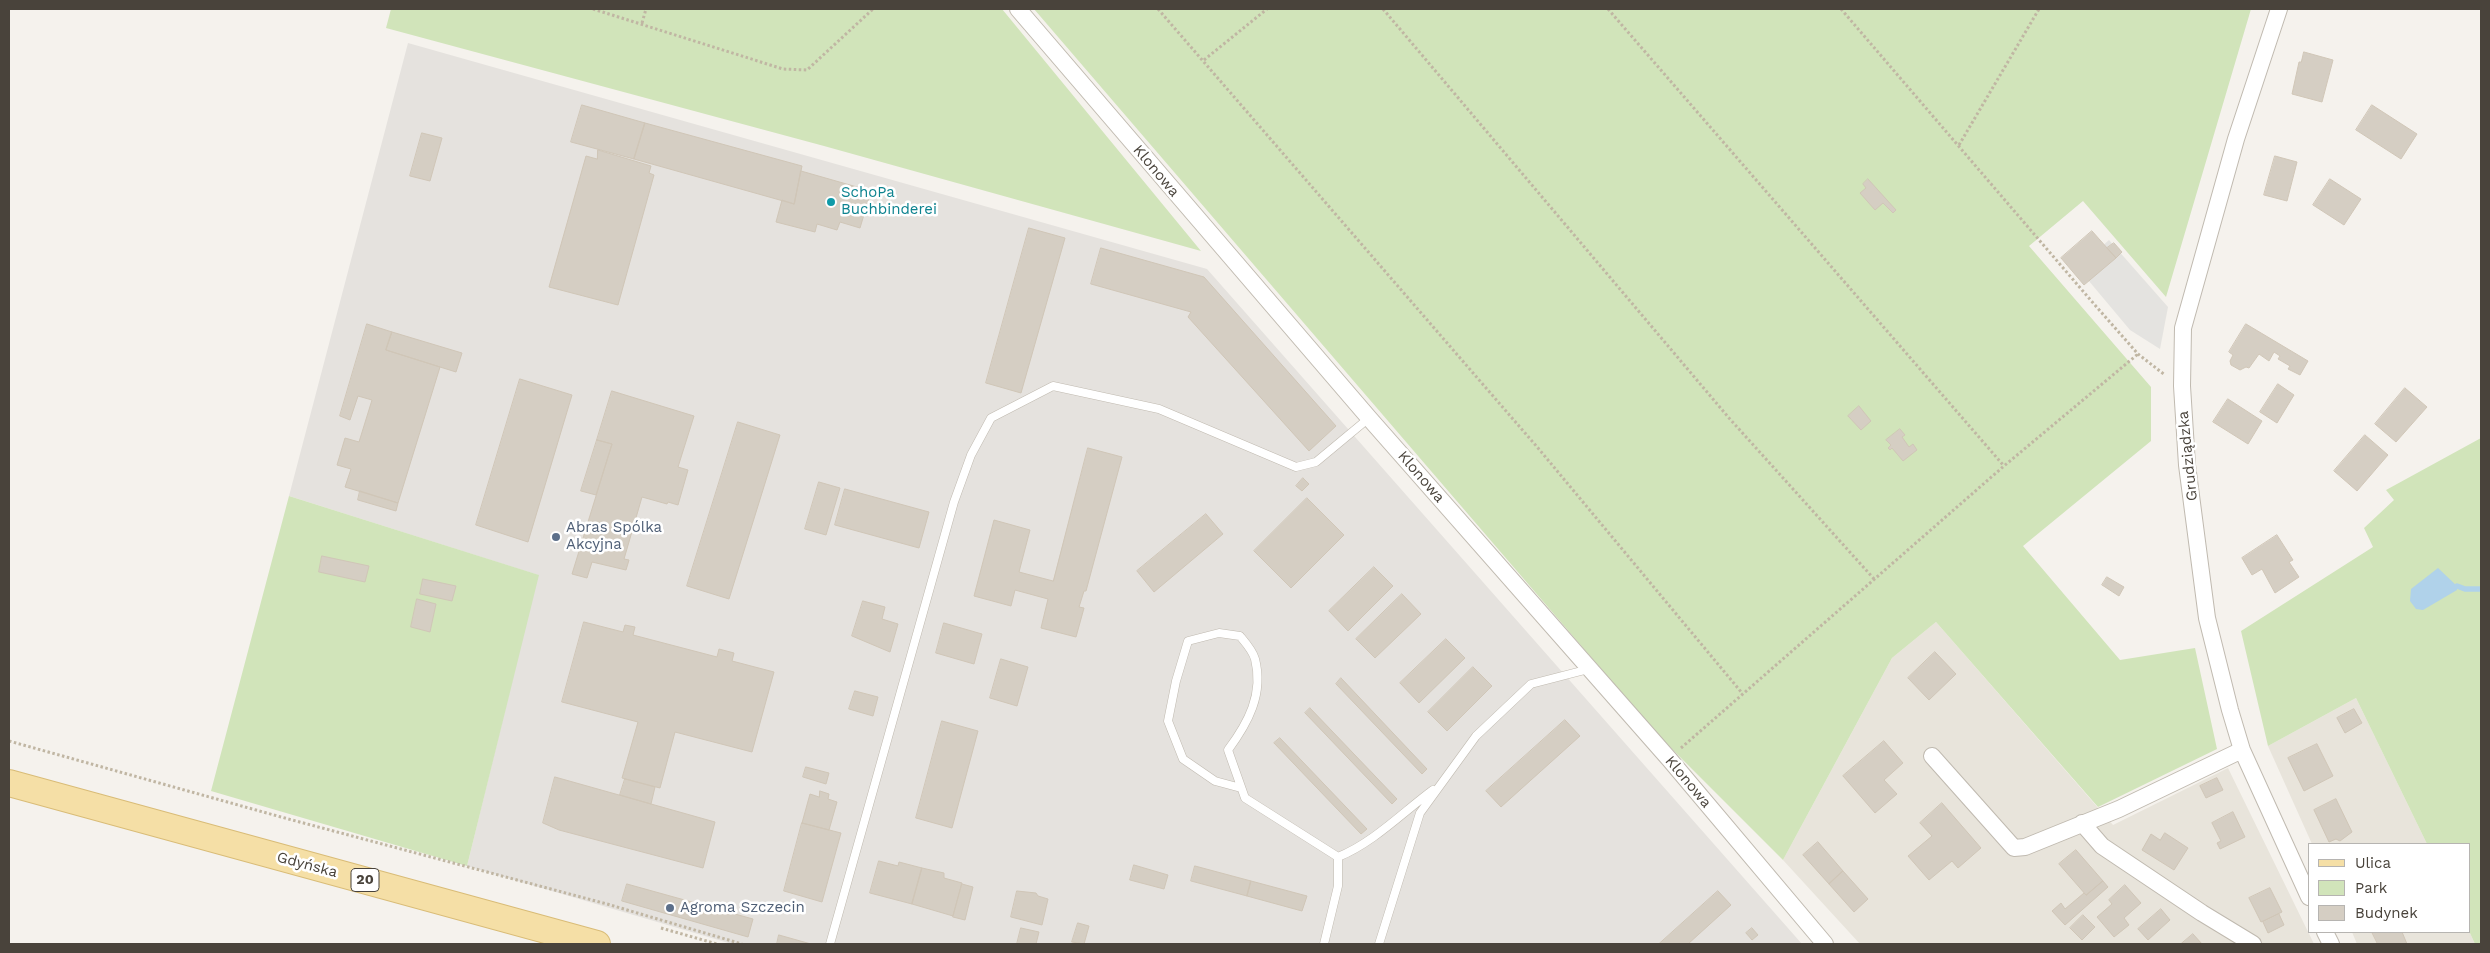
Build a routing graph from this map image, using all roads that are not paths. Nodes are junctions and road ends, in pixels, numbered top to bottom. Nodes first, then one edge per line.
1 (1018, 9) edge
2 (2279, 9) edge
3 (1369, 418) junction
4 (1589, 669) junction
5 (2242, 750) junction
6 (1932, 756) dead end
7 (9, 783) edge
8 (1441, 784) junction
9 (1241, 788) junction
10 (2082, 823) junction
11 (1338, 857) junction
12 (2308, 895) edge
13 (597, 944) edge
14 (830, 944) edge
15 (1324, 944) edge
16 (1380, 944) edge
17 (1825, 944) edge
18 (2253, 944) edge

1 - 3 street, Klonowa
2 - 5 street, Grudziądzka
3 - 4 street, Klonowa
3 - 14 lane
4 - 8 lane
4 - 17 street, Klonowa
5 - 10 street
5 - 12 street, Grudziądzka
6 - 10 street
7 - 13 main road, Gdyńska / 20
8 - 11 lane
8 - 16 lane
9 - 9 lane
9 - 11 lane
10 - 18 street
11 - 15 lane

